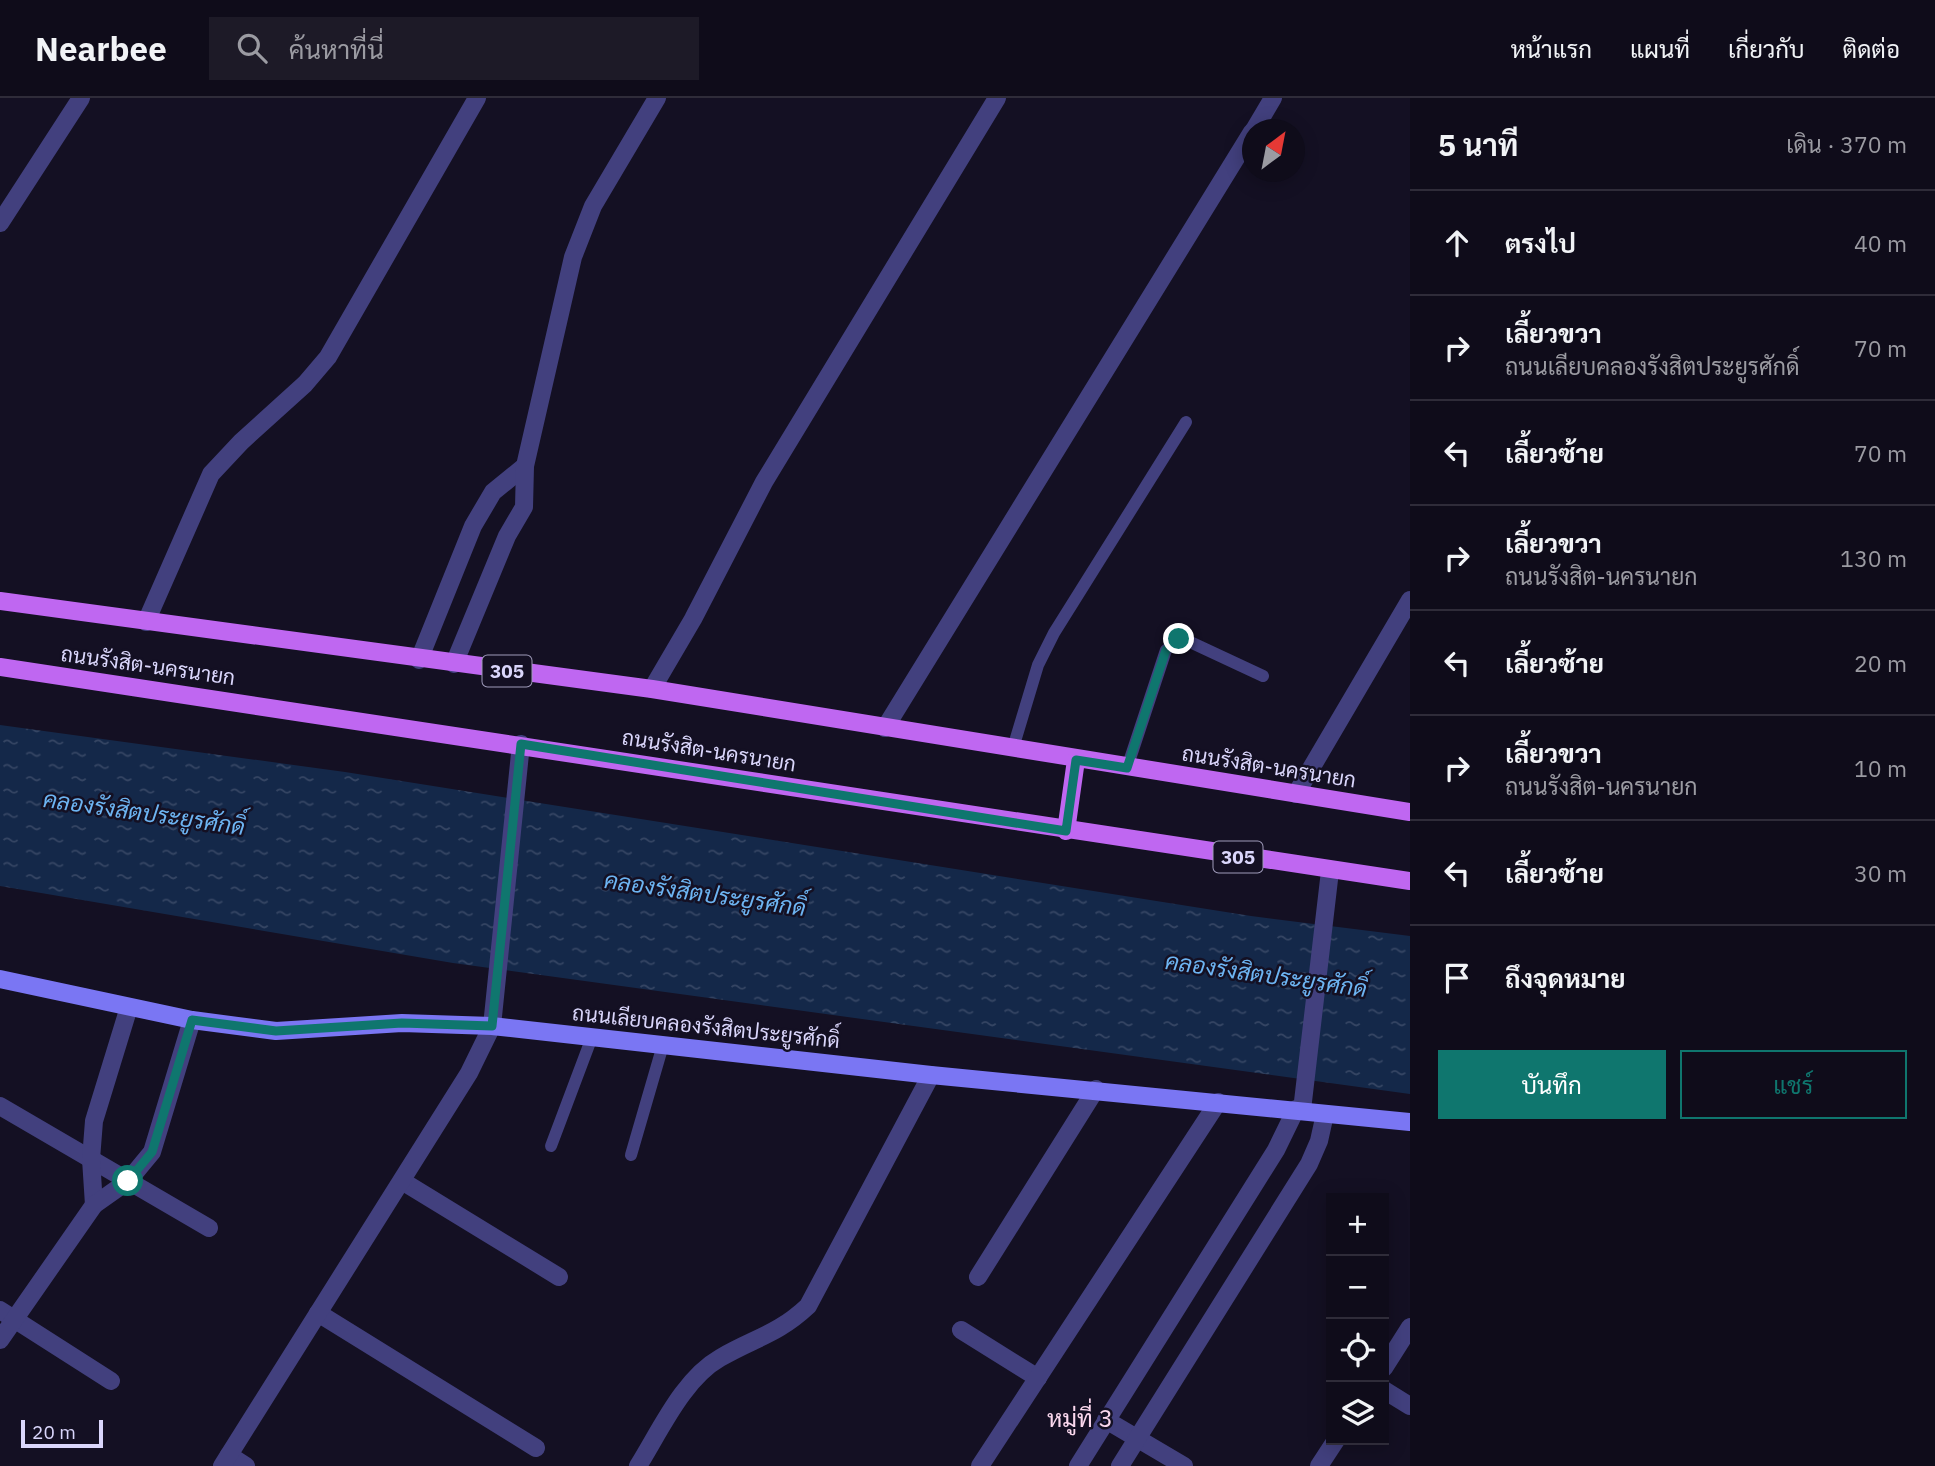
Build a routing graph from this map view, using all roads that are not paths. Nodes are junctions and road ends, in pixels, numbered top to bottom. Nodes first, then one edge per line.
1 (81, 98) edge
2 (478, 98) edge
3 (657, 98) edge
4 (997, 98) edge
5 (1273, 98) edge
6 (1260, 119) edge
7 (1242, 149) edge
8 (0, 223) edge
9 (1186, 422) dead end
10 (526, 466) junction
11 (1410, 600) edge
12 (0, 601) edge
13 (146, 622) junction
14 (419, 660) junction
15 (454, 664) junction
16 (0, 667) edge
17 (1263, 676) dead end
18 (652, 689) junction
19 (885, 728) junction
20 (521, 744) junction
21 (1013, 748) junction
22 (1076, 760) junction
23 (1127, 768) junction
24 (1296, 794) junction
25 (1410, 812) edge
26 (1066, 831) junction
27 (1330, 871) junction
28 (1410, 881) edge
29 (0, 979) edge
30 (129, 1007) junction
31 (192, 1020) junction
32 (492, 1026) junction
33 (592, 1037) junction
34 (663, 1045) junction
35 (931, 1075) junction
36 (1096, 1089) junction
37 (1219, 1102) junction
38 (0, 1106) edge
39 (1299, 1109) junction
40 (1325, 1114) junction
41 (1410, 1122) edge
42 (551, 1146) dead end
43 (631, 1155) dead end
44 (90, 1159) junction
45 (128, 1181) junction
46 (402, 1181) junction
47 (94, 1205) junction
48 (209, 1228) dead end
49 (559, 1277) dead end
50 (978, 1277) dead end
51 (318, 1313) junction
52 (7, 1314) edge
53 (1410, 1326) edge
54 (961, 1330) dead end
55 (0, 1340) edge
56 (1389, 1360) edge
57 (1038, 1378) junction
58 (111, 1381) dead end
59 (1389, 1393) edge
60 (1410, 1406) edge
61 (1107, 1420) junction
62 (1138, 1440) junction
63 (1333, 1445) edge
64 (536, 1448) dead end
65 (226, 1461) edge
66 (246, 1466) edge
67 (638, 1466) edge
68 (980, 1466) edge
69 (1078, 1466) edge
70 (1120, 1466) edge
71 (1184, 1466) edge
72 (1319, 1466) edge

1 - 8 street
2 - 13 street
3 - 10 street
4 - 18 street
5 - 6 street
7 - 19 street
9 - 21 lane
10 - 14 street
10 - 15 street
11 - 24 street
12 - 13 main road, ถนนรังสิต-นครนายก / 305
13 - 14 main road, ถนนรังสิต-นครนายก / 305
14 - 15 main road, ถนนรังสิต-นครนายก / 305
15 - 18 main road, ถนนรังสิต-นครนายก / 305
16 - 20 main road, ถนนรังสิต-นครนายก / 305
17 - 23 lane
18 - 19 main road, ถนนรังสิต-นครนายก / 305
19 - 21 main road, ถนนรังสิต-นครนายก / 305
20 - 26 main road, ถนนรังสิต-นครนายก / 305
20 - 32 street
21 - 22 main road, ถนนรังสิต-นครนายก / 305
22 - 23 main road, ถนนรังสิต-นครนายก / 305
22 - 26 main road
23 - 24 main road, ถนนรังสิต-นครนายก / 305
24 - 25 main road, ถนนรังสิต-นครนายก / 305
26 - 27 main road, ถนนรังสิต-นครนายก / 305
27 - 28 main road, ถนนรังสิต-นครนายก / 305
27 - 39 street
29 - 30 street, ถนนเลียบคลองรังสิตประยูรศักดิ์
30 - 31 street, ถนนเลียบคลองรังสิตประยูรศักดิ์
30 - 44 street
31 - 32 street, ถนนเลียบคลองรังสิตประยูรศักดิ์
31 - 45 street
32 - 33 street, ถนนเลียบคลองรังสิตประยูรศักดิ์
32 - 46 street
33 - 34 street, ถนนเลียบคลองรังสิตประยูรศักดิ์
33 - 42 lane
34 - 35 street, ถนนเลียบคลองรังสิตประยูรศักดิ์
34 - 43 lane
35 - 36 street, ถนนเลียบคลองรังสิตประยูรศักดิ์
35 - 67 street
36 - 37 street, ถนนเลียบคลองรังสิตประยูรศักดิ์
36 - 50 street
37 - 39 street, ถนนเลียบคลองรังสิตประยูรศักดิ์
37 - 57 street
38 - 44 street
39 - 40 street, ถนนเลียบคลองรังสิตประยูรศักดิ์
39 - 61 street
40 - 41 street, ถนนเลียบคลองรังสิตประยูรศักดิ์
40 - 62 street
44 - 45 street
44 - 47 street
45 - 47 street
45 - 48 street
46 - 49 street
46 - 51 street
47 - 52 street
51 - 64 street
51 - 65 street
52 - 55 street
52 - 58 street
53 - 56 street
54 - 57 street
57 - 68 street
59 - 60 street
61 - 62 street
61 - 69 street
62 - 70 street
62 - 71 street
63 - 72 street
65 - 66 street

